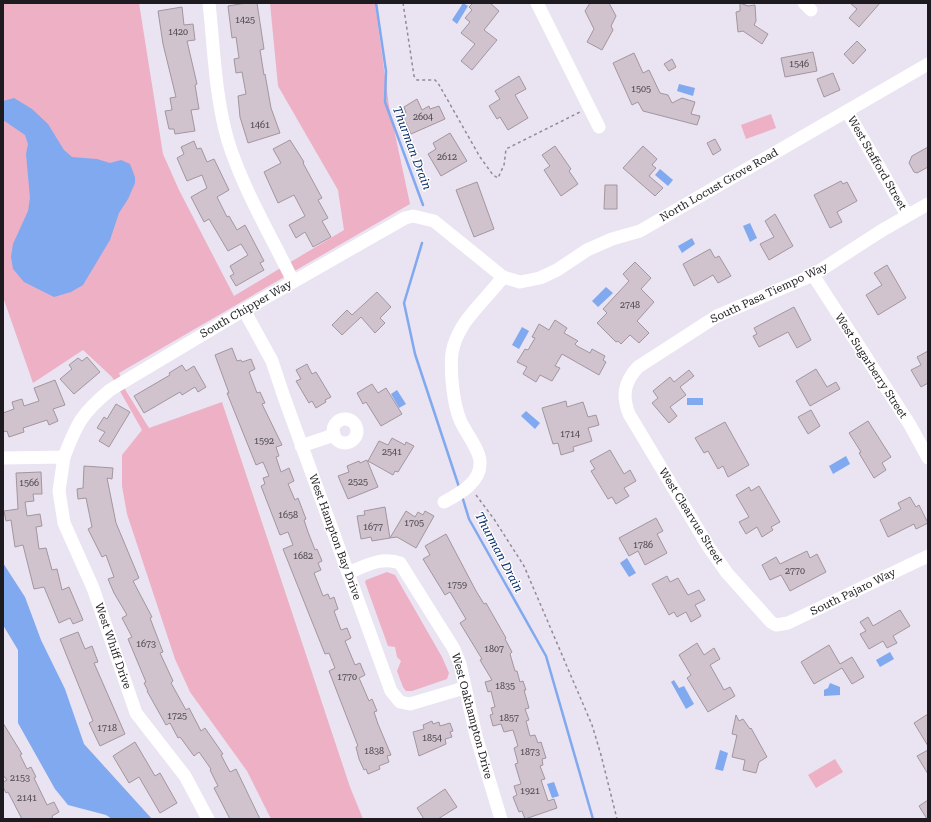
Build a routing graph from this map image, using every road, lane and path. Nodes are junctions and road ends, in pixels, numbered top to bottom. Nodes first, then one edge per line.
1 (209, 3) edge
2 (403, 3) edge
3 (537, 3) edge
4 (928, 64) edge
5 (846, 111) junction
6 (580, 112) dead end
7 (600, 127) dead end
8 (928, 204) edge
9 (907, 215) junction
10 (813, 275) junction
11 (503, 277) junction
12 (293, 281) junction
13 (244, 310) junction
14 (624, 394) joint
15 (334, 435) dead end
16 (301, 446) junction
17 (64, 457) junction
18 (3, 458) edge
19 (928, 458) edge
20 (477, 496) dead end
21 (444, 502) dead end
22 (928, 556) edge
23 (348, 573) junction
24 (776, 625) joint
25 (464, 688) junction
26 (208, 819) edge
27 (501, 819) edge
28 (617, 819) edge

1 - 12 street
2 - 6 path
3 - 7 street
4 - 5 street, North Locust Grove Road
5 - 9 street, West Stafford Street
5 - 11 street, North Locust Grove Road
8 - 9 street, South Pasa Tiempo Way
9 - 10 street, South Pasa Tiempo Way
10 - 14 street, South Pasa Tiempo Way
10 - 19 street, West Sugarberry Street
11 - 12 street, South Chipper Way
11 - 21 street
12 - 13 street, South Chipper Way
13 - 16 street, West Hampton Bay Drive
13 - 17 street, South Chipper Way
14 - 24 street, West Clearvue Street
15 - 16 street
16 - 23 street, West Hampton Bay Drive
17 - 18 street
17 - 26 street, West Whiff Drive
20 - 28 path
22 - 24 street, South Pajaro Way
23 - 25 street, West Oakhampton Drive
23 - 25 street, West Hampton Bay Drive
25 - 27 street, West Oakhampton Drive

